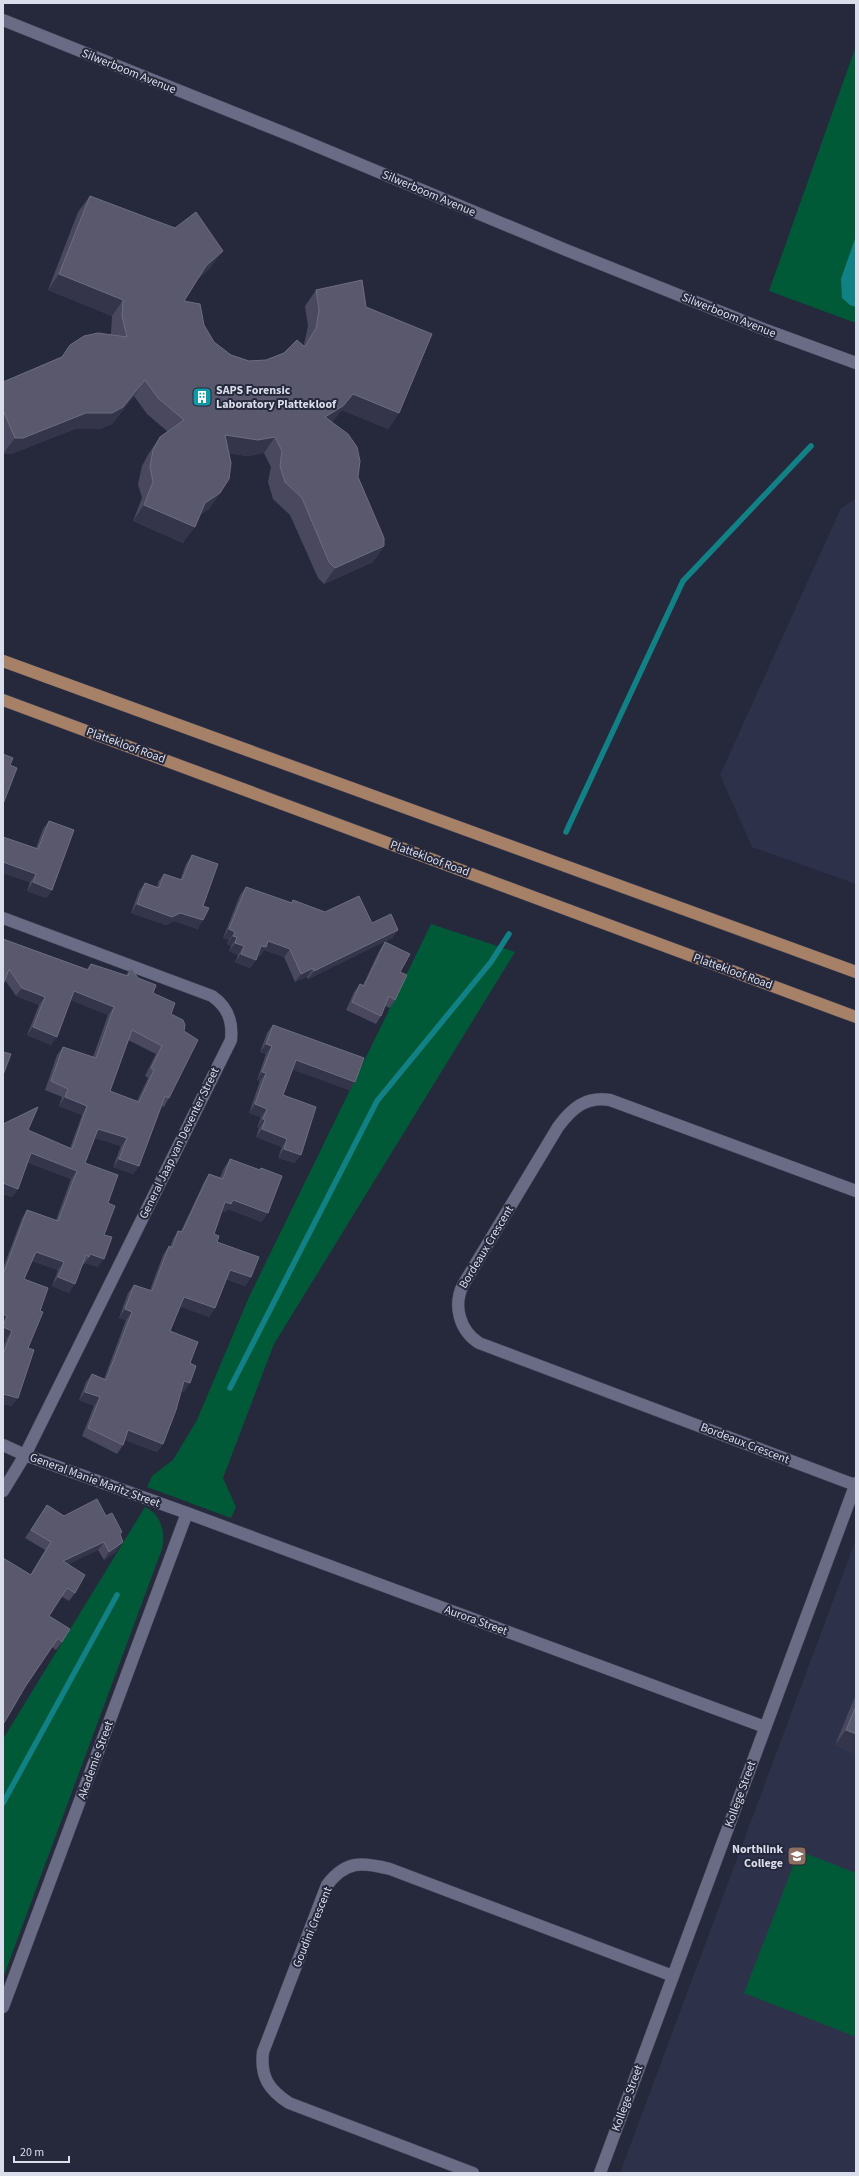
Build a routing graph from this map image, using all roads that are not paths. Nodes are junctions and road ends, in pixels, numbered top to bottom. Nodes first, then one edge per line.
1 (3, 20) edge
2 (856, 363) edge
3 (3, 661) edge
4 (3, 700) edge
5 (3, 918) edge
6 (856, 972) edge
7 (856, 1017) edge
8 (856, 1191) edge
9 (3, 1445) edge
10 (25, 1455) junction
11 (856, 1484) edge
12 (3, 1491) edge
13 (187, 1513) junction
14 (766, 1727) junction
15 (673, 1976) junction
16 (3, 2007) edge
17 (473, 2173) edge
18 (600, 2173) edge

1 - 2 street, Silwerboom Avenue
3 - 6 main road
4 - 7 main road, Plattekloof Road
5 - 10 street, General Jaap van Deventer Street
8 - 11 street, Bordeaux Crescent
9 - 10 street, General Manie Maritz Street
10 - 12 street, General Jaap van Deventer Street
10 - 13 street, General Manie Maritz Street
11 - 14 street, Kollege Street
13 - 14 street, Aurora Street
13 - 16 street, Akademie Street
14 - 15 street, Kollege Street
15 - 17 street, Goudini Crescent
15 - 18 street, Kollege Street

